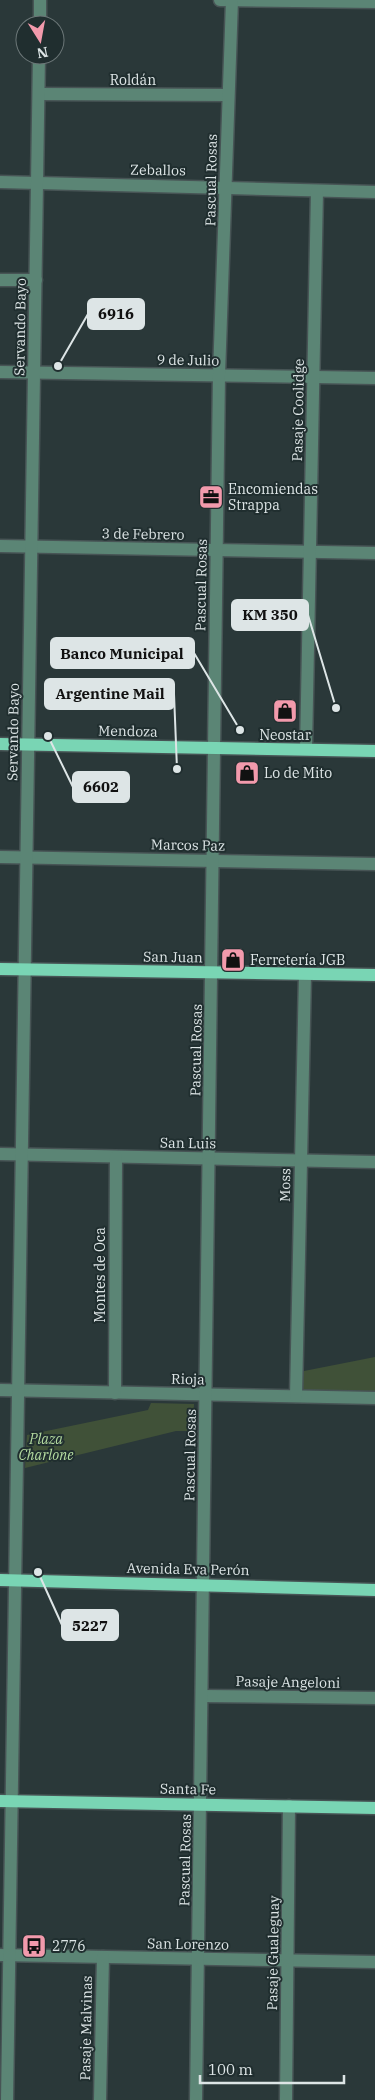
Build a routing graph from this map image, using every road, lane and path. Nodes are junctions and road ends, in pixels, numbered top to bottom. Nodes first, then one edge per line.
1 (40, 0) edge
2 (220, 0) edge
3 (232, 0) edge
4 (375, 2) edge
5 (40, 15) edge
6 (39, 65) edge
7 (38, 94) junction
8 (228, 95) junction
9 (0, 182) edge
10 (37, 182) junction
11 (227, 187) junction
12 (317, 191) junction
13 (375, 192) edge
14 (0, 280) edge
15 (36, 280) junction
16 (0, 372) edge
17 (34, 373) junction
18 (219, 376) junction
19 (314, 377) junction
20 (375, 378) edge
21 (0, 546) edge
22 (31, 547) junction
23 (217, 550) junction
24 (310, 552) junction
25 (375, 554) edge
26 (0, 744) edge
27 (28, 744) junction
28 (214, 748) junction
29 (306, 749) junction
30 (375, 751) edge
31 (0, 857) edge
32 (26, 858) junction
33 (213, 861) junction
34 (375, 864) edge
35 (0, 969) edge
36 (25, 969) junction
37 (212, 972) junction
38 (304, 974) junction
39 (375, 975) edge
40 (0, 1154) edge
41 (22, 1155) junction
42 (116, 1157) junction
43 (209, 1159) junction
44 (300, 1160) junction
45 (375, 1162) edge
46 (0, 1390) edge
47 (18, 1391) junction
48 (114, 1393) junction
49 (206, 1394) junction
50 (296, 1396) junction
51 (375, 1398) edge
52 (0, 1580) edge
53 (15, 1581) junction
54 (203, 1584) junction
55 (375, 1590) edge
56 (202, 1696) junction
57 (375, 1698) edge
58 (6, 1801) edge
59 (200, 1804) junction
60 (290, 1806) junction
61 (375, 1808) edge
62 (5, 1875) edge
63 (4, 1955) edge
64 (103, 1957) junction
65 (198, 1959) junction
66 (288, 1960) junction
67 (375, 1962) edge
68 (7, 2100) edge
69 (100, 2100) edge
70 (196, 2100) edge
71 (286, 2100) edge

1 - 5 street
2 - 3 street
3 - 4 street
3 - 8 street, Pascual Rosas
6 - 7 street, Servando Bayo
7 - 8 street, Roldán
7 - 10 street, Servando Bayo
8 - 11 street, Pascual Rosas
9 - 10 street, Zeballos
10 - 11 street, Zeballos
10 - 15 street, Servando Bayo
11 - 12 street, Zeballos
11 - 18 street, Pascual Rosas
12 - 13 street, Zeballos
12 - 19 street, Pasaje Coolidge
14 - 15 street
15 - 17 street, Servando Bayo
16 - 17 street, 9 de Julio
17 - 18 street, 9 de Julio
17 - 22 street, Servando Bayo
18 - 19 street, 9 de Julio
18 - 23 street, Pascual Rosas
19 - 20 street, 9 de Julio
19 - 24 street, Pasaje Coolidge
21 - 22 street, 3 de Febrero
22 - 23 street, 3 de Febrero
22 - 27 street, Servando Bayo
23 - 24 street, 3 de Febrero
23 - 28 street, Pascual Rosas
24 - 25 street, 3 de Febrero
24 - 29 street, Pasaje Coolidge
26 - 27 main road, Mendoza
27 - 28 main road, Mendoza
27 - 32 street, Servando Bayo
28 - 29 main road, Mendoza
28 - 33 street, Pascual Rosas
29 - 30 main road, Mendoza
31 - 32 street, Marcos Paz
32 - 33 street, Marcos Paz
32 - 36 street, Servando Bayo
33 - 34 street, Marcos Paz
33 - 37 street, Pascual Rosas
35 - 36 main road, San Juan
36 - 37 main road, San Juan
36 - 41 street, Servando Bayo
37 - 38 main road, San Juan
37 - 43 street, Pascual Rosas
38 - 39 main road, San Juan
38 - 44 street, Moss
40 - 41 street, San Luis
41 - 42 street, San Luis
41 - 47 street, Servando Bayo
42 - 43 street, San Luis
42 - 48 street, Montes de Oca
43 - 44 street, San Luis
43 - 49 street, Pascual Rosas
44 - 45 street, San Luis
44 - 50 street, Moss
46 - 47 street, Rioja
47 - 48 street, Rioja
47 - 53 street, Servando Bayo
48 - 49 street, Rioja
49 - 50 street, Rioja
49 - 54 street, Pascual Rosas
50 - 51 street, Rioja
52 - 53 main road, Avenida Eva Perón
53 - 54 main road, Avenida Eva Perón
53 - 58 street, Servando Bayo
54 - 55 main road, Avenida Eva Perón
54 - 56 street, Pascual Rosas
56 - 57 street, Pasaje Angeloni
56 - 59 street, Pascual Rosas
58 - 59 main road, Santa Fe
58 - 62 street, Servando Bayo
59 - 60 main road, Santa Fe
59 - 65 street, Pascual Rosas
60 - 61 main road, Santa Fe
60 - 66 street, Pasaje Gualeguay
62 - 63 street, Servando Bayo
63 - 64 street, San Lorenzo
63 - 68 street, Servando Bayo
64 - 65 street, San Lorenzo
64 - 69 street, Pasaje Malvinas
65 - 66 street, San Lorenzo
65 - 70 street, Pascual Rosas
66 - 67 street, San Lorenzo
66 - 71 street, Pasaje Gualeguay

